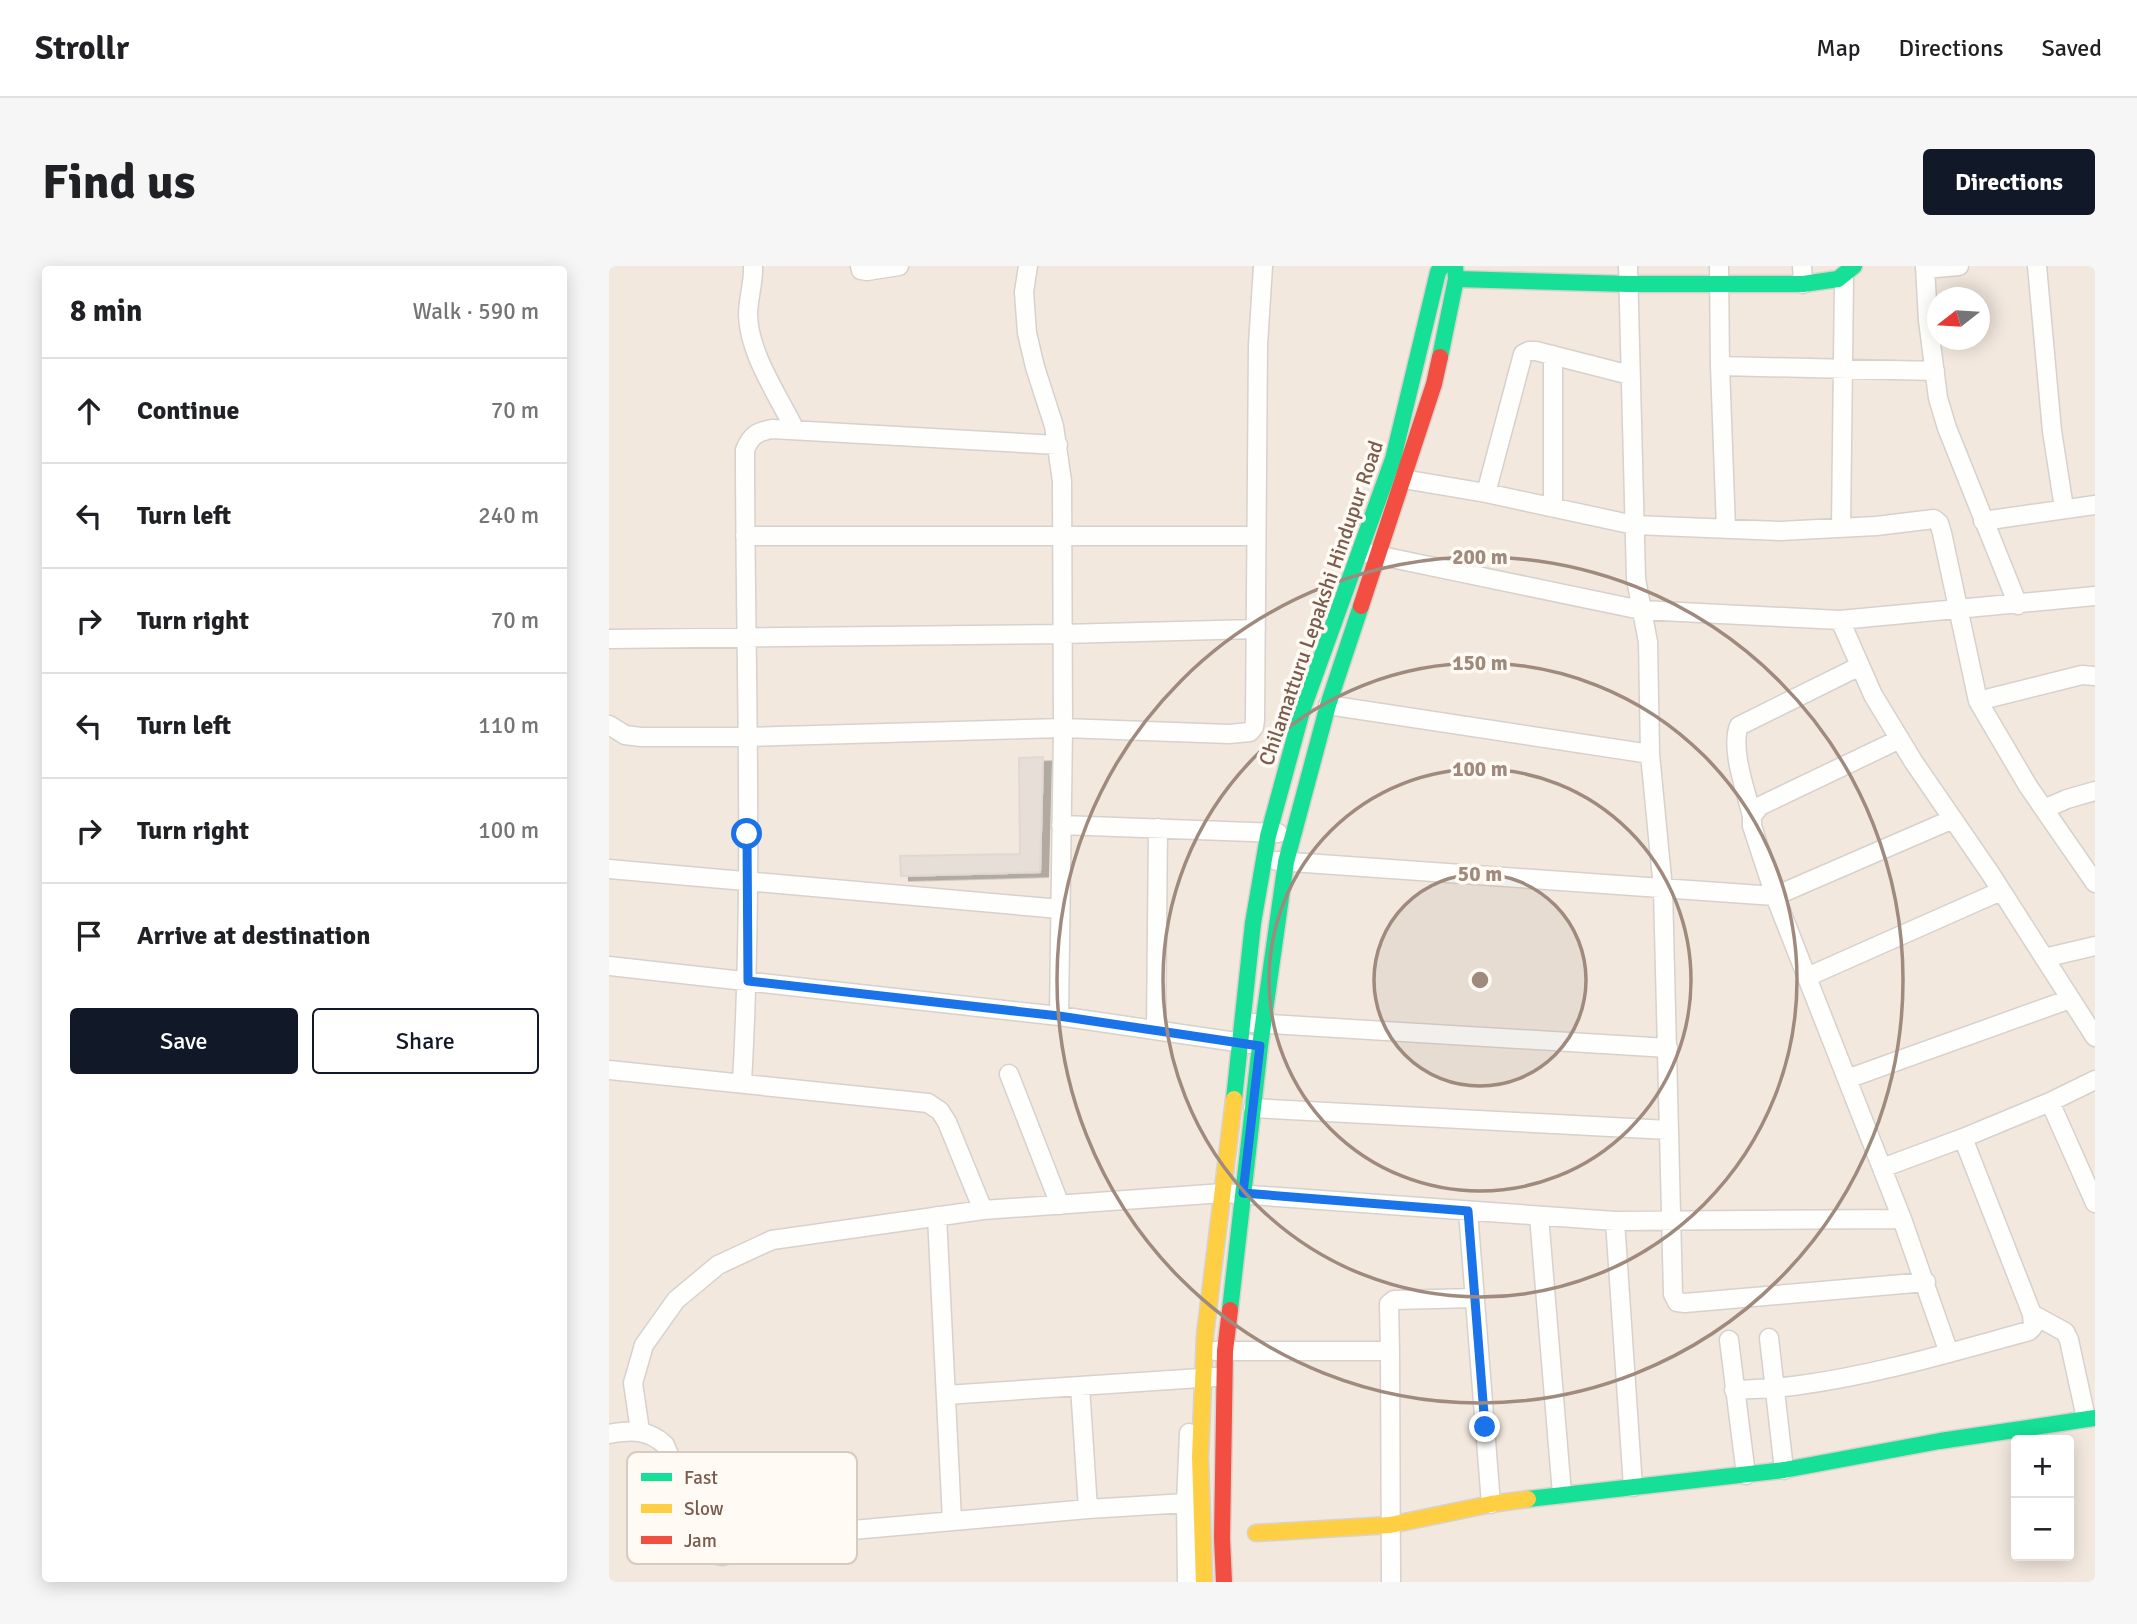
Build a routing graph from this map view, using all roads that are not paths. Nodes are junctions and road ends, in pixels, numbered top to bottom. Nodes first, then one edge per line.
1 (753, 266) edge
2 (860, 266) edge
3 (899, 266) edge
4 (1028, 266) edge
5 (1262, 266) edge
6 (1442, 266) edge
7 (1959, 266) edge
8 (2037, 266) edge
9 (1925, 267) edge
10 (1849, 272) edge
11 (1455, 273) edge
12 (1628, 275) edge
13 (1719, 275) edge
14 (1803, 275) edge
15 (1553, 355) junction
16 (1720, 366) junction
17 (1845, 369) junction
18 (1935, 371) junction
19 (1630, 375) junction
20 (795, 430) junction
21 (1058, 445) junction
22 (1403, 479) junction
23 (1486, 493) junction
24 (2095, 505) edge
25 (1553, 507) junction
26 (2064, 508) junction
27 (1983, 521) junction
28 (1634, 525) junction
29 (1841, 527) junction
30 (1726, 529) junction
31 (745, 536) junction
32 (1061, 536) junction
33 (1256, 536) junction
34 (1360, 551) junction
35 (1379, 557) junction
36 (2095, 596) edge
37 (2018, 605) junction
38 (1957, 609) junction
39 (1641, 610) junction
40 (1840, 620) junction
41 (1256, 629) junction
42 (1062, 634) junction
43 (745, 636) junction
44 (609, 639) edge
45 (1860, 666) junction
46 (2095, 676) edge
47 (1978, 701) junction
48 (1328, 705) junction
49 (609, 725) edge
50 (1063, 728) junction
51 (747, 737) junction
52 (1900, 740) junction
53 (1650, 754) junction
54 (2095, 791) edge
55 (2044, 809) junction
56 (1752, 816) junction
57 (1952, 819) junction
58 (1061, 825) junction
59 (1158, 828) junction
60 (1269, 831) junction
61 (1293, 836) junction
62 (1264, 860) junction
63 (1286, 862) junction
64 (609, 869) edge
65 (2092, 874) edge
66 (747, 882) junction
67 (1663, 889) junction
68 (2001, 891) junction
69 (1775, 896) junction
70 (1060, 909) junction
71 (2095, 946) edge
72 (2043, 958) junction
73 (609, 966) edge
74 (1807, 977) junction
75 (748, 981) junction
76 (2070, 999) junction
77 (1059, 1016) junction
78 (1243, 1021) junction
79 (1263, 1024) junction
80 (1156, 1030) junction
81 (2095, 1037) edge
82 (1240, 1042) junction
83 (1260, 1046) junction
84 (1668, 1048) junction
85 (609, 1070) edge
86 (1009, 1074) dead end
87 (1847, 1079) junction
88 (2095, 1080) edge
89 (742, 1083) junction
90 (2050, 1102) junction
91 (1253, 1108) junction
92 (1668, 1130) junction
93 (1963, 1138) junction
94 (1882, 1168) junction
95 (1223, 1193) junction
96 (1243, 1193) junction
97 (2095, 1203) edge
98 (1060, 1205) junction
99 (983, 1210) junction
100 (1468, 1211) junction
101 (937, 1216) junction
102 (1539, 1216) junction
103 (1902, 1219) junction
104 (1615, 1221) junction
105 (1669, 1221) junction
106 (1926, 1282) junction
107 (1475, 1298) junction
108 (2032, 1314) junction
109 (1769, 1338) dead end
110 (1728, 1340) dead end
111 (1390, 1350) junction
112 (1205, 1351) junction
113 (1225, 1351) junction
114 (1949, 1353) junction
115 (1224, 1377) junction
116 (1203, 1378) junction
117 (1080, 1386) junction
118 (1773, 1387) junction
119 (1734, 1390) junction
120 (946, 1395) junction
121 (1222, 1418) junction
122 (2091, 1418) edge
123 (1201, 1420) junction
124 (640, 1432) junction
125 (609, 1434) edge
126 (668, 1452) edge
127 (1784, 1470) junction
128 (1747, 1475) junction
129 (1633, 1487) junction
130 (1562, 1494) junction
131 (1186, 1503) junction
132 (1491, 1504) junction
133 (1088, 1508) junction
134 (952, 1520) junction
135 (1390, 1525) junction
136 (857, 1529) edge
137 (1256, 1534) dead end
138 (1187, 1582) edge
139 (1204, 1582) edge
140 (1224, 1582) edge
141 (1391, 1582) edge

1 - 20 street
2 - 3 street
4 - 21 street
5 - 33 street
6 - 34 street, Chilamatturu Lepakshi Hindupur Road
7 - 9 street
8 - 26 street
9 - 18 street
10 - 14 street
10 - 17 street
11 - 12 street
11 - 22 street, Chilamatturu Lepakshi Hindupur Road
12 - 13 street
12 - 19 street
13 - 14 street
13 - 16 street
15 - 19 street
15 - 23 street
15 - 25 street
16 - 17 street
16 - 30 street
17 - 18 street
17 - 29 street
18 - 27 street
19 - 28 street
20 - 21 street
20 - 31 street
21 - 32 street
22 - 23 street
22 - 35 street, Chilamatturu Lepakshi Hindupur Road
23 - 25 street
24 - 26 street
25 - 28 street
26 - 27 street
27 - 37 street
28 - 30 street
28 - 39 street
29 - 30 street
29 - 38 street
31 - 32 street
31 - 43 street
32 - 33 street
32 - 42 street
33 - 41 street
34 - 35 street
34 - 60 street, Chilamatturu Lepakshi Hindupur Road
35 - 39 street
35 - 48 street, Chilamatturu Lepakshi Hindupur Road
36 - 37 street
37 - 38 street
38 - 40 street
38 - 47 street
39 - 40 street
39 - 53 street
40 - 45 street
41 - 42 street
41 - 50 street
42 - 43 street
42 - 50 street
43 - 44 street
43 - 51 street
45 - 52 street
45 - 56 street
46 - 47 street
47 - 55 street
48 - 53 street
48 - 61 street, Chilamatturu Lepakshi Hindupur Road
49 - 51 street
50 - 51 street
50 - 58 street
51 - 66 street
52 - 56 street
52 - 57 street
53 - 67 street
54 - 55 street
55 - 65 street
56 - 69 street
57 - 68 street
57 - 69 street
58 - 59 street
58 - 70 street
59 - 60 street
59 - 80 street
60 - 61 street
60 - 62 street, Chilamatturu Lepakshi Hindupur Road
61 - 63 street, Chilamatturu Lepakshi Hindupur Road
62 - 63 street
62 - 78 street, Chilamatturu Lepakshi Hindupur Road
63 - 67 street
63 - 79 street, Chilamatturu Lepakshi Hindupur Road
64 - 66 street
66 - 70 street
66 - 75 street
67 - 69 street
67 - 84 street
68 - 72 street
68 - 74 street
69 - 74 street
70 - 77 street
71 - 72 street
72 - 76 street
73 - 75 street
74 - 87 street
75 - 77 street
75 - 89 street
76 - 81 street
76 - 87 street
77 - 80 street
78 - 79 street
78 - 82 street, Chilamatturu Lepakshi Hindupur Road
79 - 83 street, Chilamatturu Lepakshi Hindupur Road
79 - 84 street
80 - 82 street
82 - 83 street
82 - 95 street, Chilamatturu Lepakshi Hindupur Road
83 - 91 street, Chilamatturu Lepakshi Hindupur Road
84 - 92 street
85 - 89 street
86 - 98 street
87 - 94 street
88 - 90 street
89 - 99 street
90 - 93 street
90 - 97 street
91 - 92 street
91 - 96 street, Chilamatturu Lepakshi Hindupur Road
92 - 105 street
93 - 94 street
93 - 108 street
94 - 103 street
95 - 96 street
95 - 98 street
95 - 112 street, Chilamatturu Lepakshi Hindupur Road
96 - 100 street
96 - 113 street, Chilamatturu Lepakshi Hindupur Road
98 - 99 street
99 - 101 street
100 - 102 street
100 - 107 street
101 - 120 street
101 - 124 street
102 - 104 street
102 - 130 street
103 - 105 street
103 - 106 street
104 - 105 street
104 - 129 street
105 - 106 street
106 - 114 street
107 - 111 street
107 - 132 street
108 - 114 street
108 - 122 street
109 - 118 street
110 - 119 street
111 - 113 street
111 - 135 street
112 - 113 street
112 - 116 street, Chilamatturu Lepakshi Hindupur Road
113 - 115 street, Chilamatturu Lepakshi Hindupur Road
114 - 118 street
115 - 116 street
115 - 121 street, Chilamatturu Lepakshi Hindupur Road
116 - 117 street
116 - 123 street, Chilamatturu Lepakshi Hindupur Road
117 - 120 street
117 - 133 street
118 - 119 street
118 - 127 street
119 - 128 street
120 - 134 street
121 - 123 street
121 - 140 street, Chilamatturu Lepakshi Hindupur Road
122 - 127 street
123 - 131 street
123 - 139 street, Chilamatturu Lepakshi Hindupur Road
124 - 125 street
124 - 126 street
127 - 128 street
128 - 129 street
129 - 130 street
130 - 132 street
131 - 133 street
131 - 138 street
132 - 135 street
133 - 134 street
134 - 136 street
135 - 137 street
135 - 141 street

